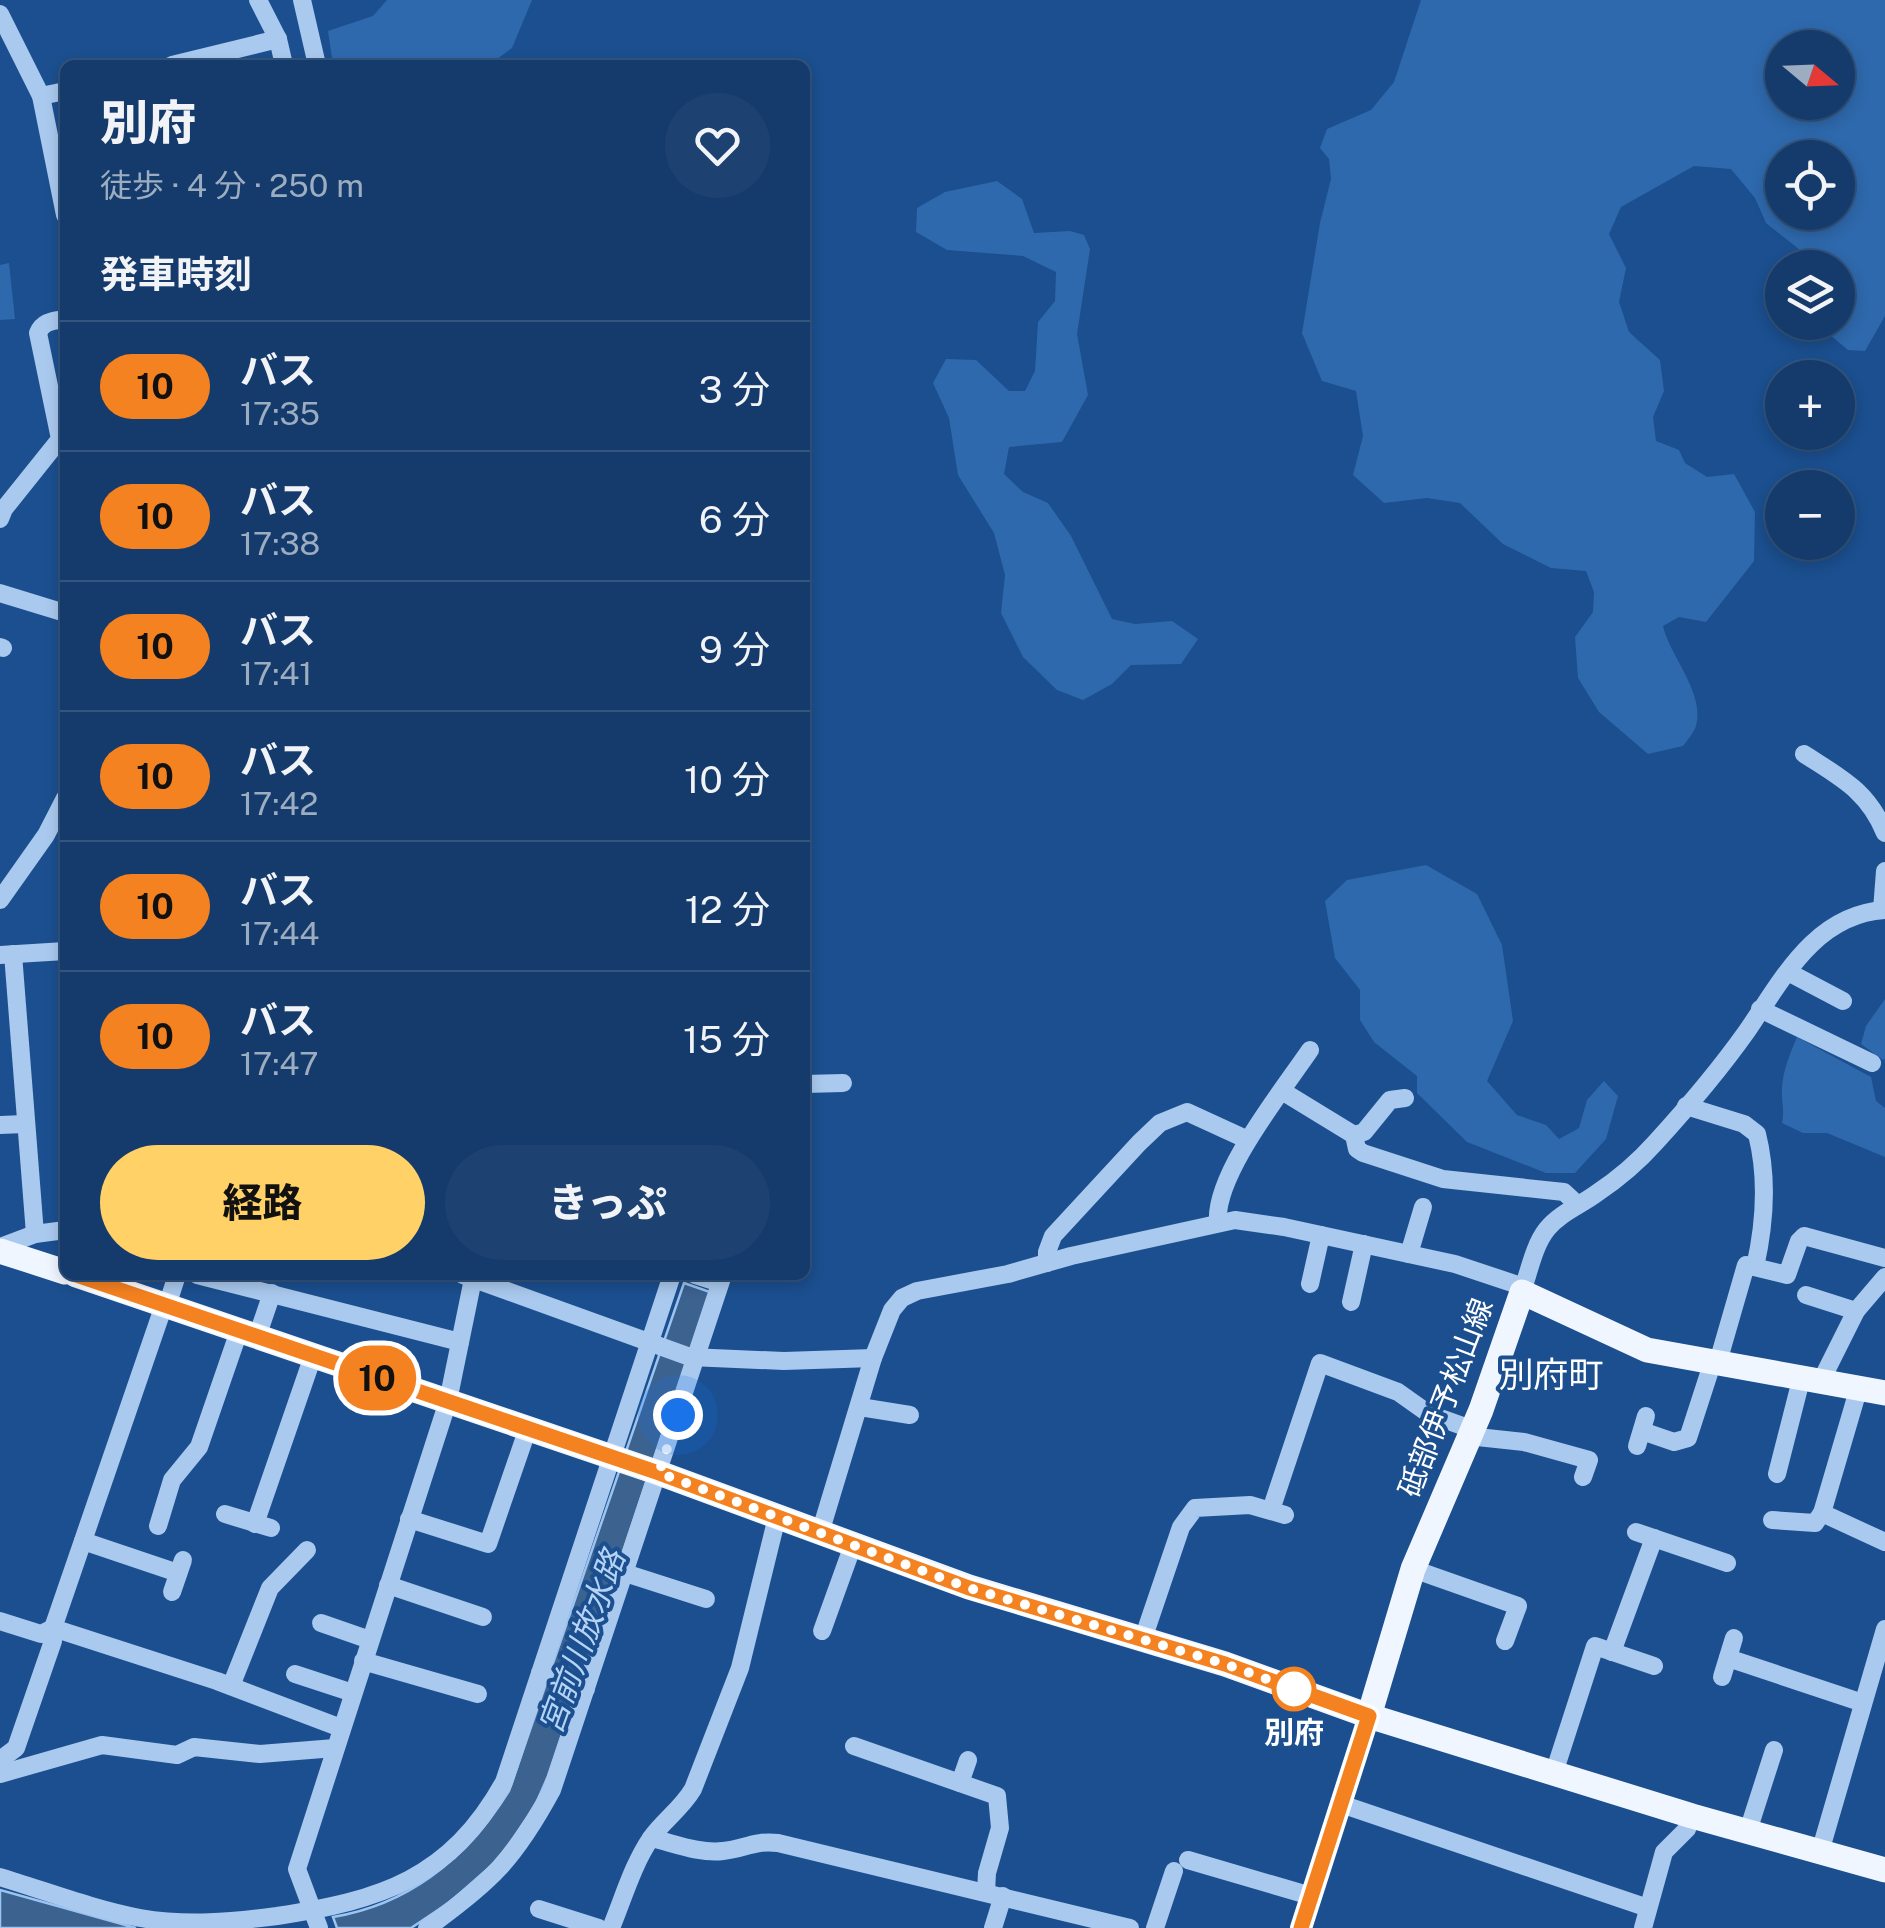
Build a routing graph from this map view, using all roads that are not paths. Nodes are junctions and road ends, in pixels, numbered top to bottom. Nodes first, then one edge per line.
1 (258, 0) edge
2 (302, 0) edge
3 (0, 14) edge
4 (278, 40) junction
5 (193, 60) edge
6 (283, 60) edge
7 (316, 60) edge
8 (60, 92) edge
9 (40, 96) junction
10 (60, 191) edge
11 (60, 320) edge
12 (60, 439) edge
13 (60, 439) edge
14 (0, 519) edge
15 (0, 593) edge
16 (60, 611) edge
17 (1804, 754) dead end
18 (1885, 834) edge
19 (56, 835) edge
20 (1885, 871) edge
21 (0, 900) edge
22 (1884, 910) edge
23 (60, 952) edge
24 (6, 954) edge
25 (1788, 972) junction
26 (1844, 1001) dead end
27 (1760, 1009) junction
28 (1310, 1050) dead end
29 (1872, 1064) dead end
30 (842, 1083) dead end
31 (810, 1084) edge
32 (1282, 1092) junction
33 (1405, 1098) dead end
34 (1686, 1106) junction
35 (25, 1124) junction
36 (0, 1126) edge
37 (1354, 1135) junction
38 (1248, 1140) junction
39 (1578, 1206) junction
40 (1424, 1207) dead end
41 (1218, 1222) junction
42 (60, 1231) edge
43 (35, 1234) junction
44 (1321, 1234) junction
45 (1364, 1244) junction
46 (0, 1249) edge
47 (1409, 1254) junction
48 (1885, 1258) edge
49 (1048, 1263) junction
50 (1755, 1266) junction
51 (60, 1270) edge
52 (1885, 1277) edge
53 (91, 1280) edge
54 (175, 1280) edge
55 (217, 1280) edge
56 (468, 1280) edge
57 (476, 1280) edge
58 (671, 1280) edge
59 (712, 1280) edge
60 (1310, 1284) dead end
61 (1523, 1289) junction
62 (272, 1294) junction
63 (1806, 1295) dead end
64 (1351, 1302) dead end
65 (166, 1306) junction
66 (1856, 1312) junction
67 (248, 1334) junction
68 (460, 1342) junction
69 (652, 1346) junction
70 (313, 1356) junction
71 (693, 1357) junction
72 (874, 1358) junction
73 (1716, 1362) junction
74 (1812, 1377) junction
75 (1858, 1387) junction
76 (1885, 1393) edge
77 (448, 1401) junction
78 (860, 1407) junction
79 (910, 1415) dead end
80 (528, 1428) junction
81 (1642, 1431) dead end
82 (1470, 1433) junction
83 (617, 1459) junction
84 (656, 1472) junction
85 (1777, 1474) dead end
86 (1583, 1477) dead end
87 (1822, 1513) junction
88 (225, 1514) dead end
89 (777, 1517) junction
90 (409, 1519) junction
91 (1772, 1520) dead end
92 (158, 1526) dead end
93 (820, 1532) junction
94 (83, 1540) junction
95 (1885, 1542) edge
96 (853, 1545) junction
97 (306, 1550) dead end
98 (1727, 1562) dead end
99 (1413, 1569) junction
100 (625, 1573) junction
101 (388, 1585) junction
102 (172, 1592) dead end
103 (706, 1599) dead end
104 (483, 1616) dead end
105 (0, 1621) edge
106 (321, 1623) dead end
107 (53, 1628) junction
108 (1885, 1628) edge
109 (822, 1631) dead end
110 (1734, 1638) dead end
111 (370, 1640) junction
112 (1143, 1640) junction
113 (1505, 1641) dead end
114 (1612, 1652) junction
115 (1728, 1658) junction
116 (363, 1661) junction
117 (1654, 1666) dead end
118 (295, 1674) dead end
119 (544, 1675) junction
120 (1722, 1677) dead end
121 (231, 1686) junction
122 (583, 1688) junction
123 (352, 1693) junction
124 (478, 1694) dead end
125 (1863, 1703) junction
126 (1369, 1716) junction
127 (341, 1728) junction
128 (334, 1748) junction
129 (1774, 1750) dead end
130 (968, 1760) dead end
131 (857, 1769) dead end
132 (1554, 1773) junction
133 (0, 1774) edge
134 (960, 1783) junction
135 (1341, 1804) junction
136 (1692, 1816) junction
137 (1748, 1831) junction
138 (651, 1838) junction
139 (1820, 1852) junction
140 (1885, 1870) edge
141 (0, 1878) edge
142 (994, 1894) junction
143 (1311, 1896) junction
144 (1648, 1908) junction
145 (540, 1909) dead end
146 (316, 1919) edge
147 (435, 1926) edge
148 (598, 1928) edge
149 (611, 1928) edge
150 (993, 1928) edge
151 (1130, 1928) edge
152 (1155, 1928) edge
153 (1301, 1928) edge
154 (1642, 1928) edge

1 - 4 street
2 - 7 street
3 - 9 street
4 - 5 street
4 - 6 street
8 - 9 street
9 - 10 street
11 - 12 street
13 - 14 street
15 - 16 street
17 - 18 street
19 - 21 street
20 - 22 street
22 - 25 street
23 - 24 street
24 - 35 street
25 - 26 street
25 - 27 street
27 - 29 street
27 - 34 street
28 - 32 street
30 - 31 street
32 - 37 street
32 - 38 street
33 - 37 street
34 - 39 street
34 - 50 street
35 - 36 street
35 - 43 street
37 - 39 street
38 - 41 street
38 - 49 street
39 - 61 street
40 - 47 street
41 - 44 street
41 - 49 street
42 - 43 street
43 - 46 street
44 - 45 street
44 - 60 street
45 - 47 street
45 - 64 street
46 - 51 main road
47 - 61 street
48 - 50 street
49 - 72 street
50 - 73 street
52 - 66 street
53 - 65 main road
54 - 65 street
55 - 62 street
56 - 68 street
57 - 69 street
58 - 69 street
59 - 71 street
61 - 73 main road, 砥部伊予松山線
61 - 82 main road, 砥部伊予松山線
62 - 67 street
62 - 68 street
63 - 66 street
65 - 67 main road
65 - 94 street
66 - 74 street
67 - 70 main road
67 - 92 street
68 - 77 street
69 - 71 street
69 - 83 street
70 - 77 main road
70 - 88 street
71 - 72 street
71 - 84 street
72 - 78 street
73 - 74 main road, 砥部伊予松山線
73 - 81 street
74 - 75 main road, 砥部伊予松山線
74 - 85 street
75 - 76 main road, 砥部伊予松山線
75 - 87 street
77 - 80 main road
77 - 90 street
78 - 79 street
78 - 93 street
80 - 83 main road
80 - 90 street
82 - 86 street
82 - 99 main road, 砥部伊予松山線
82 - 112 street
83 - 84 main road
83 - 119 street
84 - 89 main road
84 - 100 street
87 - 91 street
87 - 95 street
89 - 93 main road
89 - 138 street
90 - 101 street
93 - 96 main road
94 - 102 street
94 - 107 street
96 - 109 street
96 - 112 main road
97 - 121 street
98 - 114 street
99 - 113 street
99 - 126 main road, 砥部伊予松山線
100 - 103 street
100 - 122 street
101 - 104 street
101 - 111 street
105 - 107 street
106 - 111 street
107 - 121 street
107 - 133 street
108 - 125 street
110 - 115 street
111 - 116 street
112 - 126 main road
114 - 117 street
114 - 132 street
115 - 120 street
115 - 125 street
116 - 123 street
116 - 124 street
118 - 123 street
119 - 122 street
119 - 146 street
121 - 127 street
122 - 147 street
123 - 127 street
125 - 139 street
126 - 132 main road
126 - 135 street
127 - 128 street
128 - 133 street
128 - 146 street
129 - 137 street
130 - 134 street
131 - 134 street
132 - 136 main road
134 - 142 street
135 - 143 street
135 - 144 street
136 - 137 main road
136 - 144 street
137 - 139 main road
138 - 142 street
138 - 149 street
139 - 140 main road
141 - 146 street
142 - 150 street
142 - 151 street
143 - 152 street
143 - 153 street
144 - 154 street
145 - 148 street

